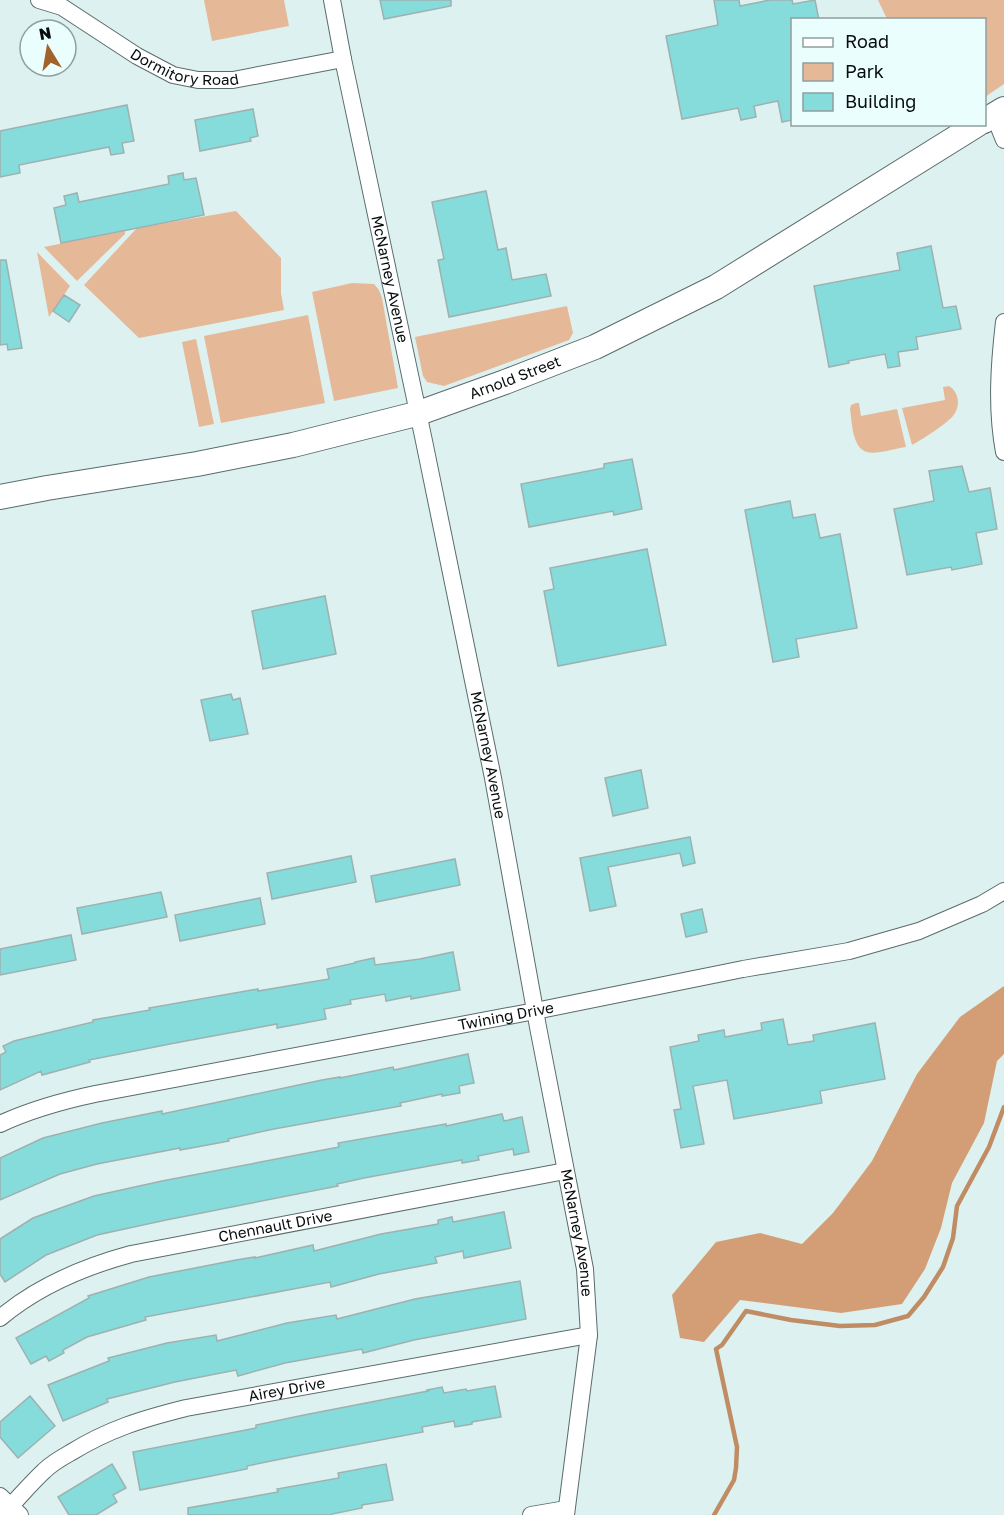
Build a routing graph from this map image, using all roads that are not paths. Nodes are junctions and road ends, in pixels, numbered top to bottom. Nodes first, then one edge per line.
1 (39, 0) edge
2 (332, 0) edge
3 (343, 59) junction
4 (990, 117) edge
5 (975, 126) edge
6 (1004, 140) edge
7 (1004, 322) edge
8 (418, 413) junction
9 (1004, 452) edge
10 (0, 497) edge
11 (1004, 891) edge
12 (535, 1011) junction
13 (0, 1124) edge
14 (565, 1171) junction
15 (0, 1318) edge
16 (590, 1335) junction
17 (8, 1508) edge
18 (566, 1512) edge
19 (531, 1515) edge

1 - 3 street, Dormitory Road
2 - 3 street, McNarney Avenue
3 - 8 street, McNarney Avenue
4 - 6 street
5 - 8 main road, Arnold Street
7 - 9 street
8 - 10 main road, Arnold Street
8 - 12 street, McNarney Avenue
11 - 12 street, Twining Drive
12 - 13 street, Twining Drive
12 - 14 street, McNarney Avenue
14 - 15 street, Chennault Drive
14 - 16 street, McNarney Avenue
16 - 17 street, Airey Drive
16 - 18 street, McNarney Avenue
18 - 19 street

